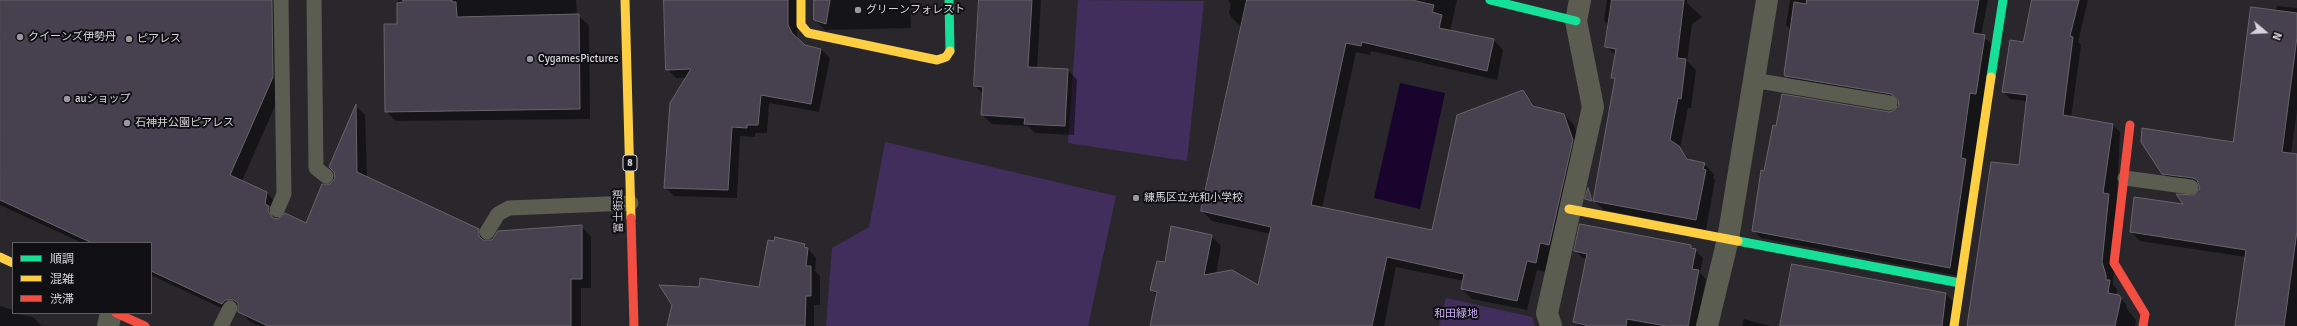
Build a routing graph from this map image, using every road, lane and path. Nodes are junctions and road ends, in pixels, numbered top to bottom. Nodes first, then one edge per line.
1 (281, 0) edge
2 (314, 0) edge
3 (625, 0) edge
4 (801, 0) edge
5 (949, 0) edge
6 (1490, 0) edge
7 (1580, 0) edge
8 (1767, 0) edge
9 (2003, 0) edge
10 (1576, 21) junction
11 (1753, 80) junction
12 (1890, 103) dead end
13 (2130, 125) dead end
14 (326, 176) dead end
15 (2124, 178) junction
16 (2191, 187) dead end
17 (631, 203) junction
18 (1569, 209) junction
19 (277, 210) dead end
20 (486, 232) dead end
21 (1728, 238) junction
22 (0, 257) edge
23 (12, 263) edge
24 (1960, 283) junction
25 (230, 308) dead end
26 (111, 314) edge
27 (118, 314) edge
28 (108, 326) edge
29 (145, 326) edge
30 (221, 326) edge
31 (634, 326) edge
32 (1551, 326) edge
33 (1707, 326) edge
34 (1954, 326) edge
35 (2143, 326) edge

1 - 19 lane
2 - 14 lane
3 - 17 street, 富士街道 / 8
4 - 5 street
6 - 10 street
7 - 10 street
8 - 11 street
9 - 24 street
10 - 18 street
11 - 12 lane
11 - 21 street
13 - 15 street
15 - 16 lane
15 - 35 street
17 - 20 lane
17 - 31 street, 富士街道 / 8
18 - 21 street
18 - 32 street
21 - 24 street
21 - 33 street
22 - 23 street
24 - 34 street
25 - 30 lane
26 - 28 street
27 - 29 street

